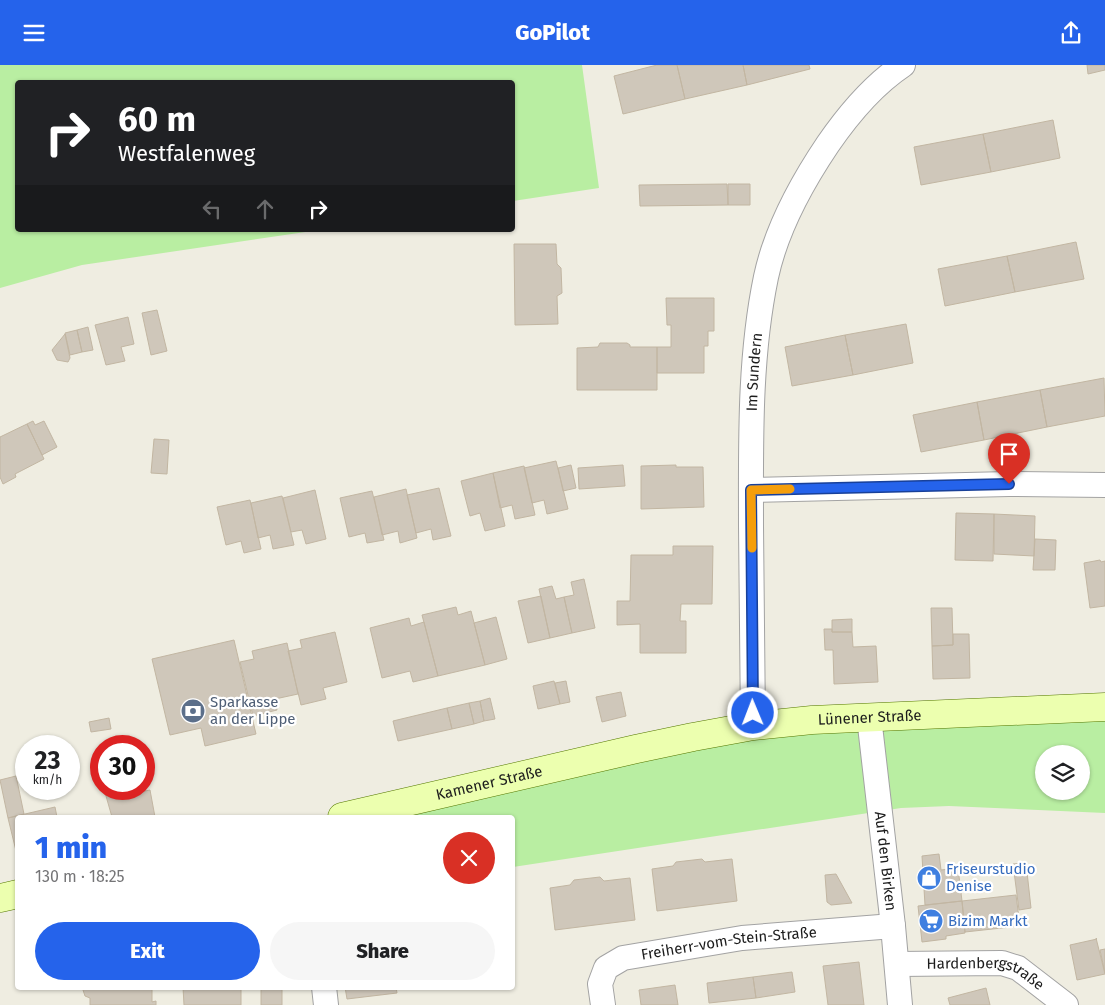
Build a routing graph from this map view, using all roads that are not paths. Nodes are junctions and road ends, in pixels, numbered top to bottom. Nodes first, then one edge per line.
1 (895, 67) edge
2 (1105, 485) edge
3 (751, 490) junction
4 (1105, 707) edge
5 (869, 717) junction
6 (753, 726) junction
7 (636, 749) joint
8 (351, 815) edge
9 (15, 895) edge
10 (0, 898) edge
11 (893, 926) junction
12 (897, 964) junction
13 (324, 990) edge
14 (326, 1005) edge
15 (603, 1005) edge
16 (900, 1005) edge
17 (1066, 1005) edge

1 - 3 street, Im Sundern
2 - 3 street
3 - 6 street, Im Sundern
4 - 5 main road, Lünener Straße
5 - 6 main road, Lünener Straße
5 - 11 street, Auf den Birken
6 - 7 main road, Lünener Straße
7 - 8 main road, Kamener Straße
9 - 10 main road
11 - 12 street, Auf den Birken
11 - 15 street, Freiherr-vom-Stein-Straße
12 - 16 street, Auf den Birken
12 - 17 street, Hardenbergstraße
13 - 14 street

